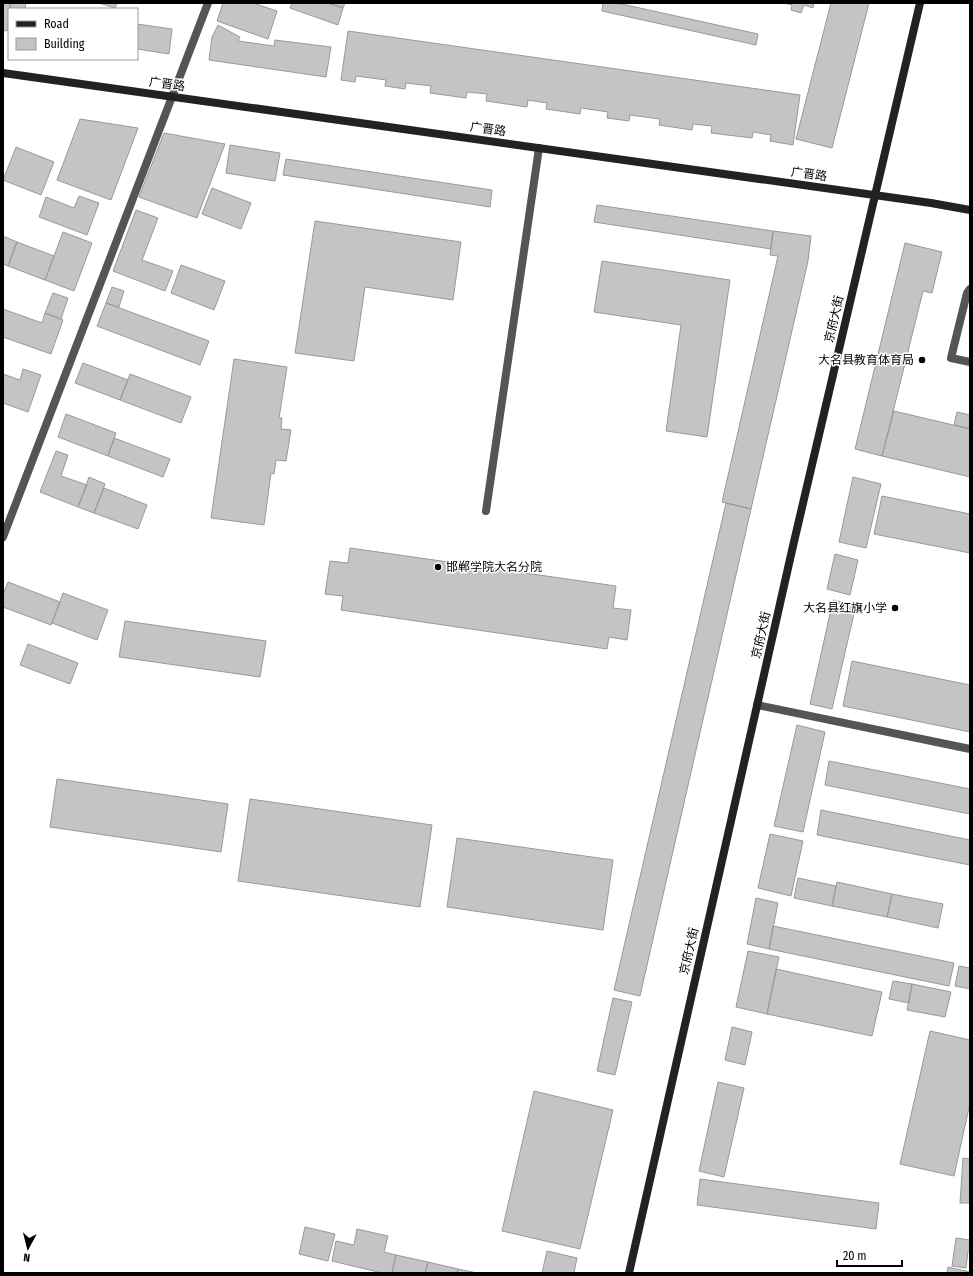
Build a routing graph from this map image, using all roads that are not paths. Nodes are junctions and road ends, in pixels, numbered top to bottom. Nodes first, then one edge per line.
1 (208, 3) edge
2 (920, 3) edge
3 (3, 73) edge
4 (172, 97) junction
5 (539, 148) junction
6 (875, 196) junction
7 (970, 210) edge
8 (970, 289) edge
9 (970, 362) edge
10 (486, 511) dead end
11 (3, 537) edge
12 (757, 705) junction
13 (970, 749) edge
14 (629, 1273) edge

1 - 4 street
2 - 6 street, 京府大街
3 - 4 street, 广晋路
4 - 5 street, 广晋路
4 - 11 street
5 - 6 street, 广晋路
5 - 10 street
6 - 7 street, 广晋路
6 - 12 street, 京府大街
8 - 9 street
12 - 13 street
12 - 14 street, 京府大街

